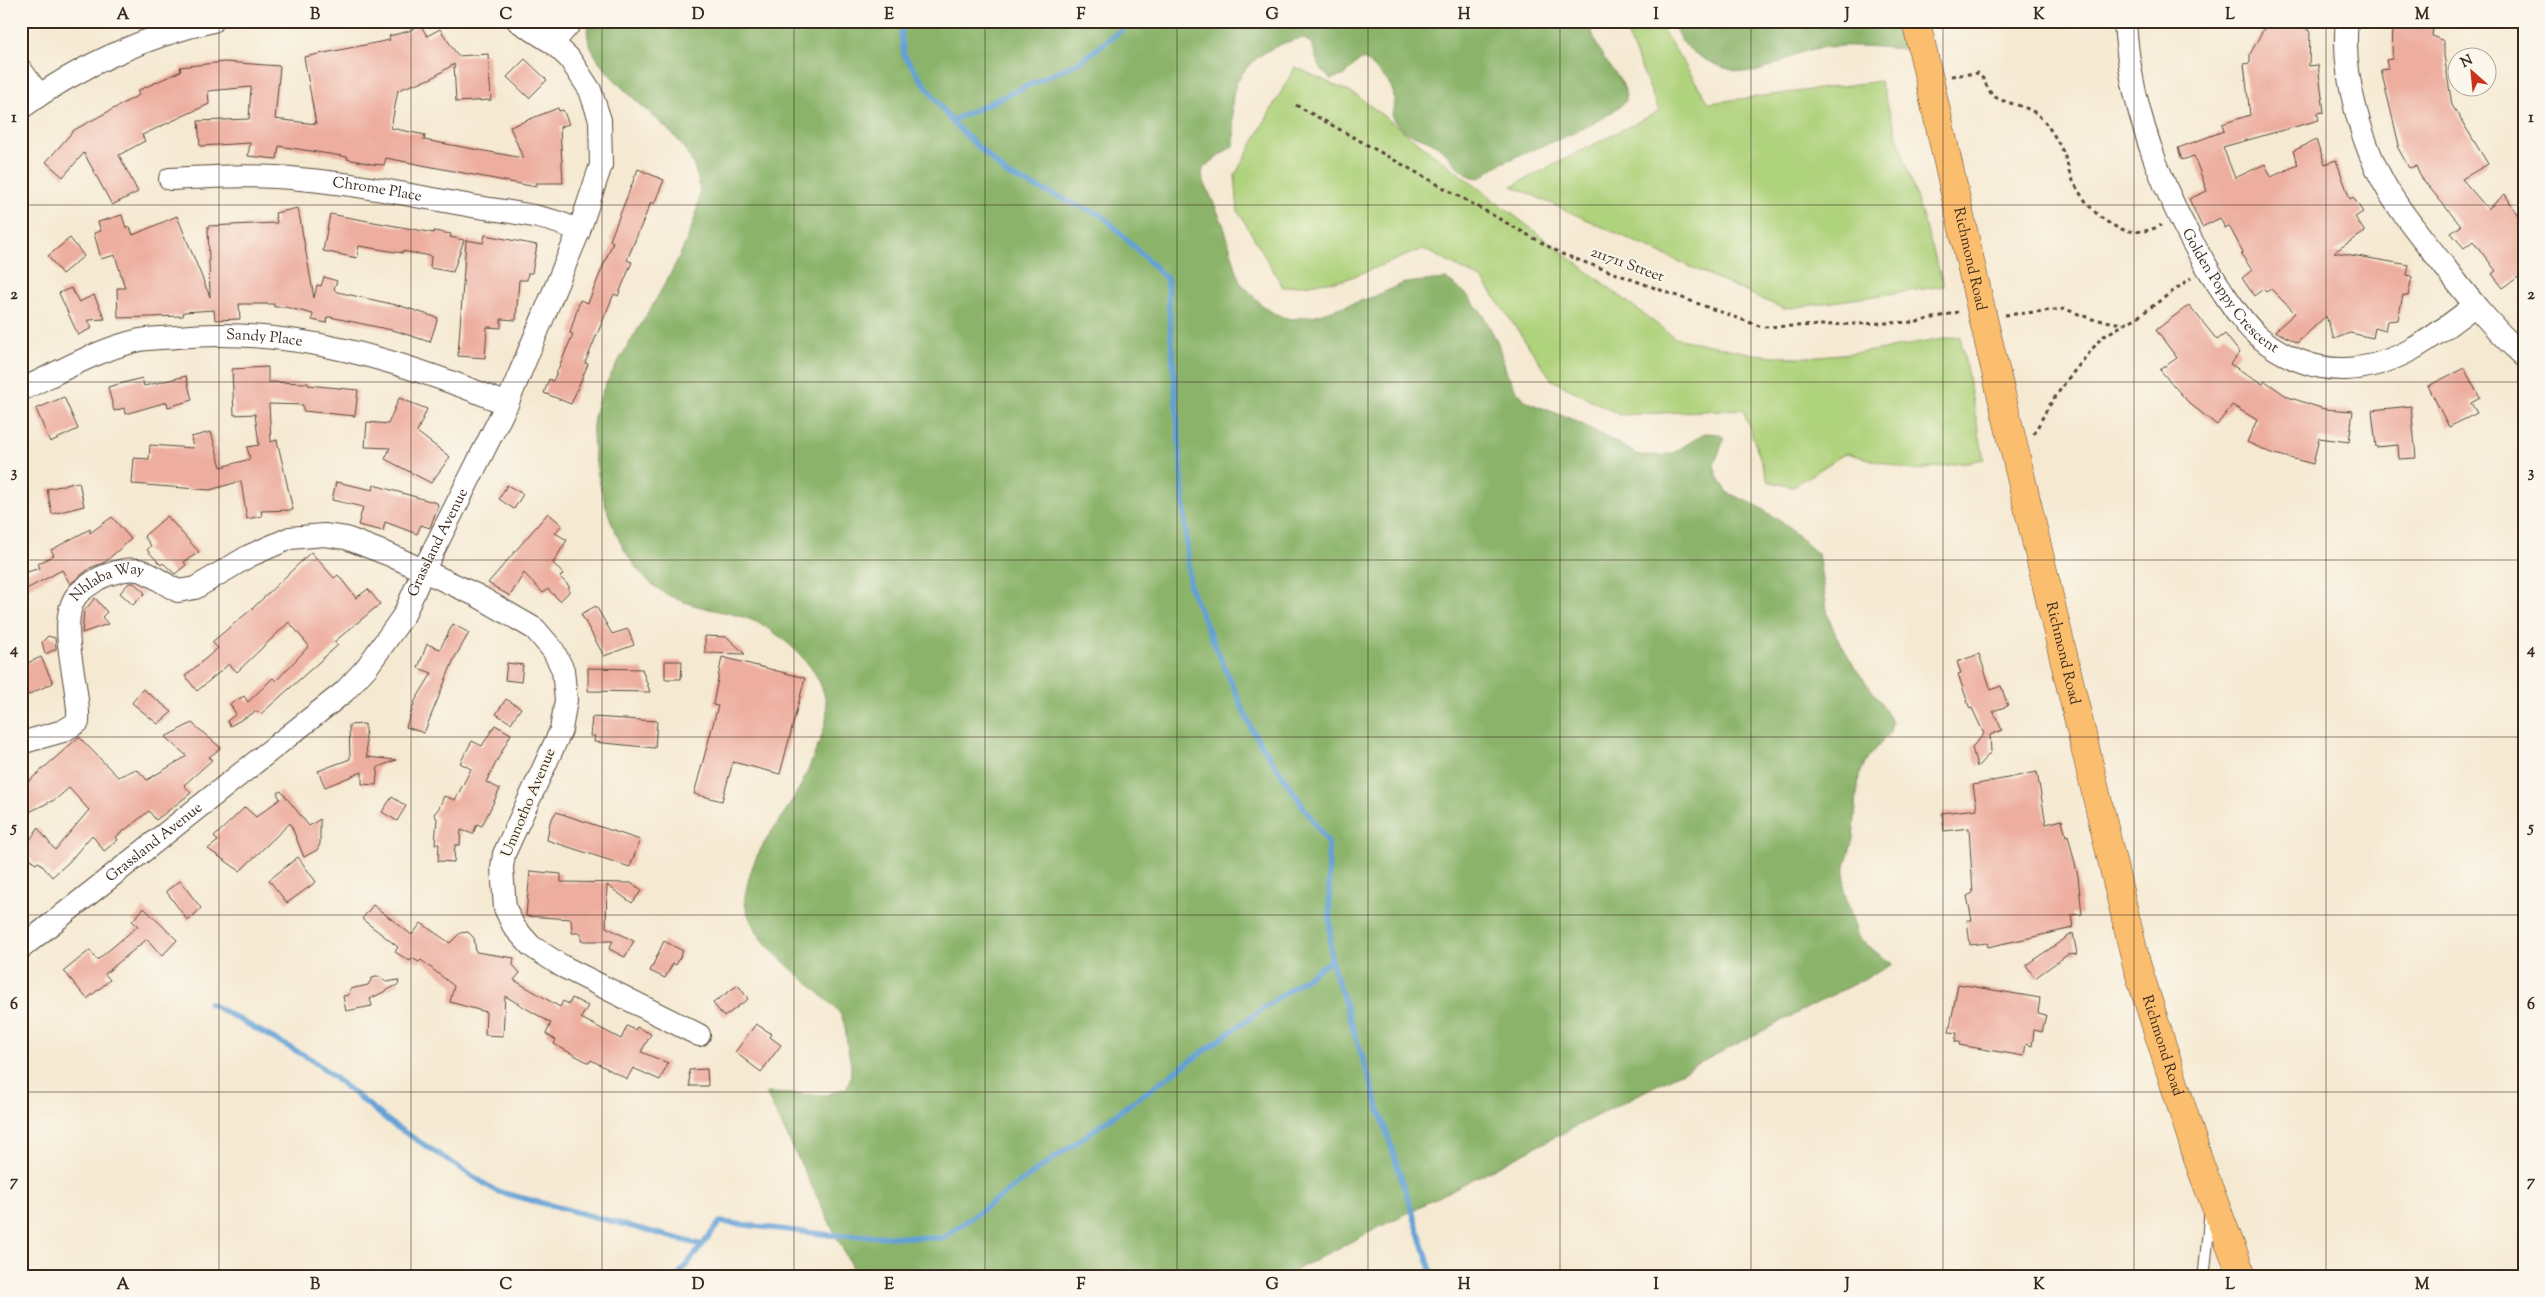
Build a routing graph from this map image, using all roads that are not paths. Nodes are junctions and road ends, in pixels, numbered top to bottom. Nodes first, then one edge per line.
1 (214, 21) edge
2 (518, 21) edge
3 (572, 21) edge
4 (1916, 21) edge
5 (2125, 21) edge
6 (2347, 21) edge
7 (553, 43) junction
8 (21, 70) edge
9 (30, 101) edge
10 (170, 179) dead end
11 (579, 231) junction
12 (2474, 306) junction
13 (2524, 356) edge
14 (21, 390) edge
15 (507, 404) junction
16 (423, 571) junction
17 (21, 743) edge
18 (21, 948) edge
19 (699, 1035) dead end
20 (2212, 1196) junction
21 (2204, 1276) edge
22 (2242, 1276) edge

1 - 9 street
2 - 7 street, Grassland Avenue
3 - 7 street
4 - 20 highway, Richmond Road
5 - 12 street, Golden Poppy Crescent
6 - 12 street
7 - 11 street, Grassland Avenue
8 - 9 street
10 - 11 street, Chrome Place
11 - 15 street, Grassland Avenue
12 - 13 street
14 - 15 street, Sandy Place
15 - 16 street, Grassland Avenue
16 - 17 street, Nhlaba Way
16 - 18 street, Grassland Avenue
16 - 19 street, Umnotho Avenue
20 - 21 lane
20 - 22 highway, Richmond Road

